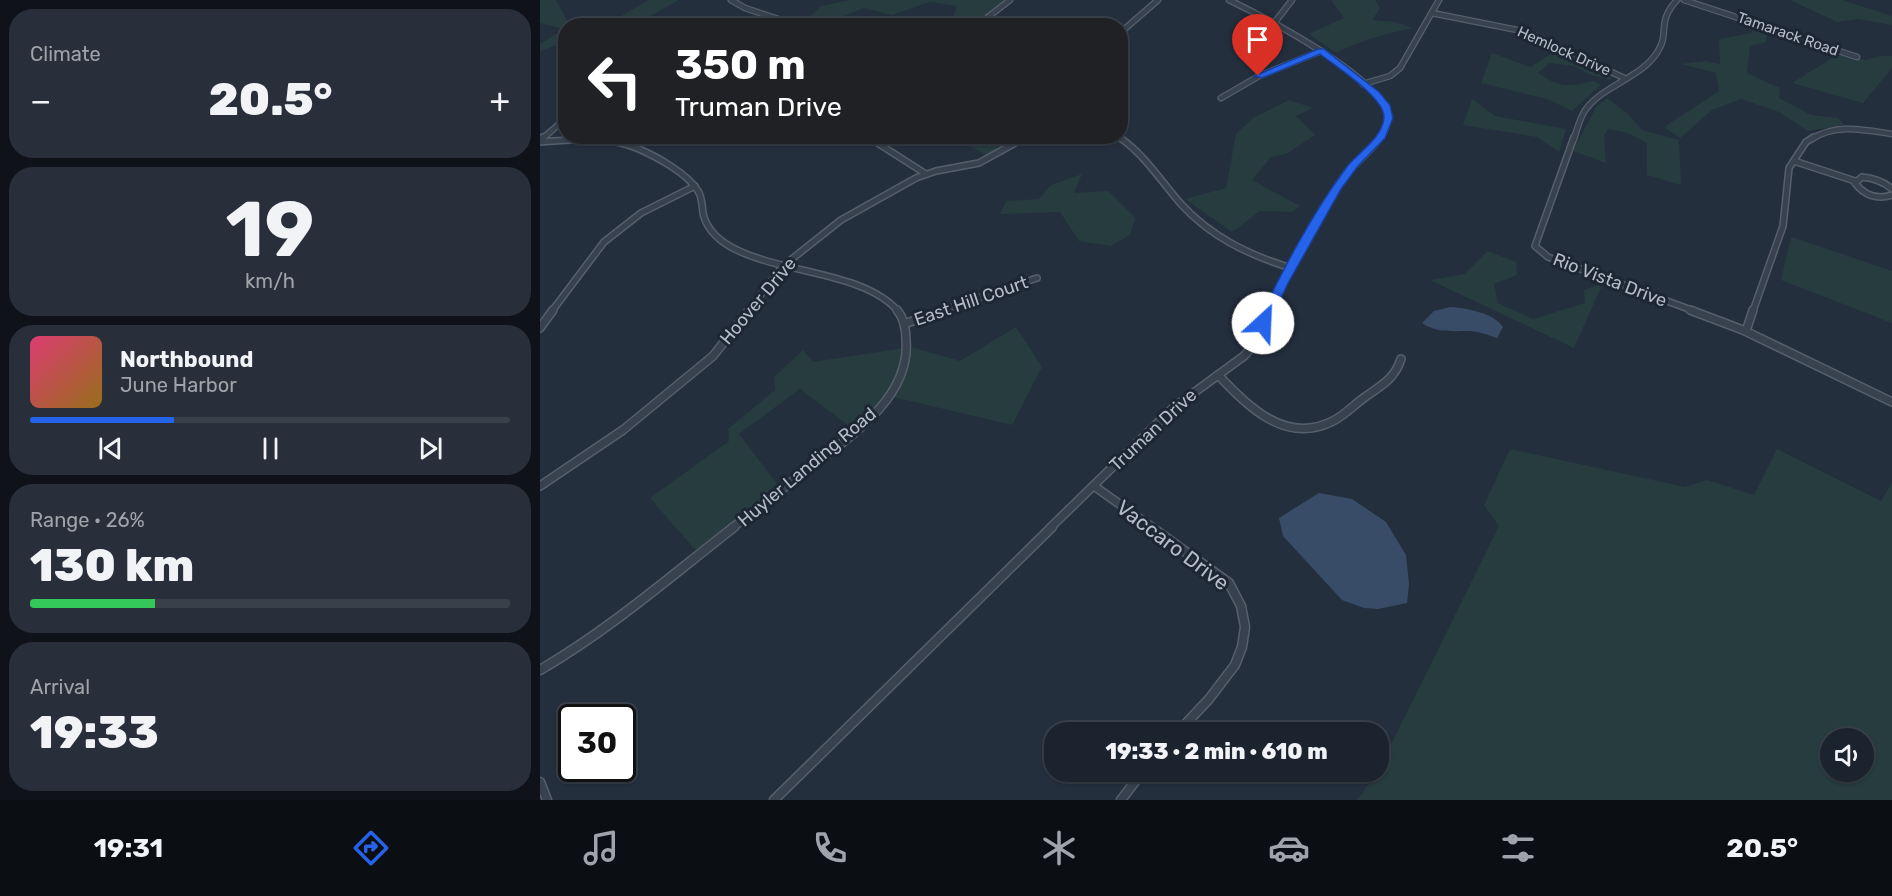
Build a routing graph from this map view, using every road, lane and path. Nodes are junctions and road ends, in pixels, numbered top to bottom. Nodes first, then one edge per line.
1 (731, 0) edge
2 (1010, 0) edge
3 (1158, 0) edge
4 (1229, 0) edge
5 (1292, 0) edge
6 (1439, 0) edge
7 (1677, 0) edge
8 (1684, 0) edge
9 (1432, 13) junction
10 (775, 18) edge
11 (987, 18) edge
12 (1275, 22) junction
13 (1128, 26) edge
14 (1321, 51) junction
15 (1857, 57) dead end
16 (1624, 78) junction
17 (1363, 84) junction
18 (1221, 98) dead end
19 (558, 125) edge
20 (1892, 134) edge
21 (558, 140) edge
22 (540, 141) edge
23 (629, 144) edge
24 (879, 144) edge
25 (1013, 144) edge
26 (1127, 144) edge
27 (1794, 161) junction
28 (926, 174) junction
29 (1855, 181) junction
30 (695, 186) junction
31 (1892, 189) edge
32 (1891, 196) edge
33 (783, 266) junction
34 (1291, 268) junction
35 (1037, 278) dead end
36 (904, 324) junction
37 (540, 328) edge
38 (1746, 331) junction
39 (1401, 358) dead end
40 (1218, 375) junction
41 (1892, 402) edge
42 (1354, 407) joint
43 (540, 486) edge
44 (1094, 486) junction
45 (540, 670) edge
46 (1187, 722) edge
47 (540, 782) edge
48 (1135, 782) edge
49 (547, 800) edge
50 (774, 800) edge
51 (1121, 800) edge

1 - 10 street
2 - 11 street
3 - 13 street
4 - 12 street, Truman Drive
5 - 12 street
6 - 9 street
7 - 16 street, Rio Vista Drive
8 - 15 street, Tamarack Road
9 - 16 street, Hemlock Drive
9 - 17 street
12 - 14 street, Truman Drive
14 - 17 street, Truman Drive
14 - 18 street
16 - 38 street, Rio Vista Drive
17 - 34 street, Truman Drive
19 - 22 street
20 - 27 street
21 - 22 street
23 - 30 street
24 - 28 street
25 - 28 street, Hoover Drive
26 - 34 street
27 - 29 street
27 - 38 street
28 - 33 street, Hoover Drive
29 - 31 street
29 - 32 street
30 - 33 street
30 - 37 street
33 - 36 street
33 - 43 street, Hoover Drive
34 - 40 street, Truman Drive
35 - 36 street, East Hill Court
36 - 45 street, Huyler Landing Road
38 - 41 street, Rio Vista Drive
39 - 42 street
40 - 42 street
40 - 44 street, Truman Drive
44 - 46 street, Vaccaro Drive
44 - 50 street, Truman Drive
47 - 49 street
48 - 51 street

